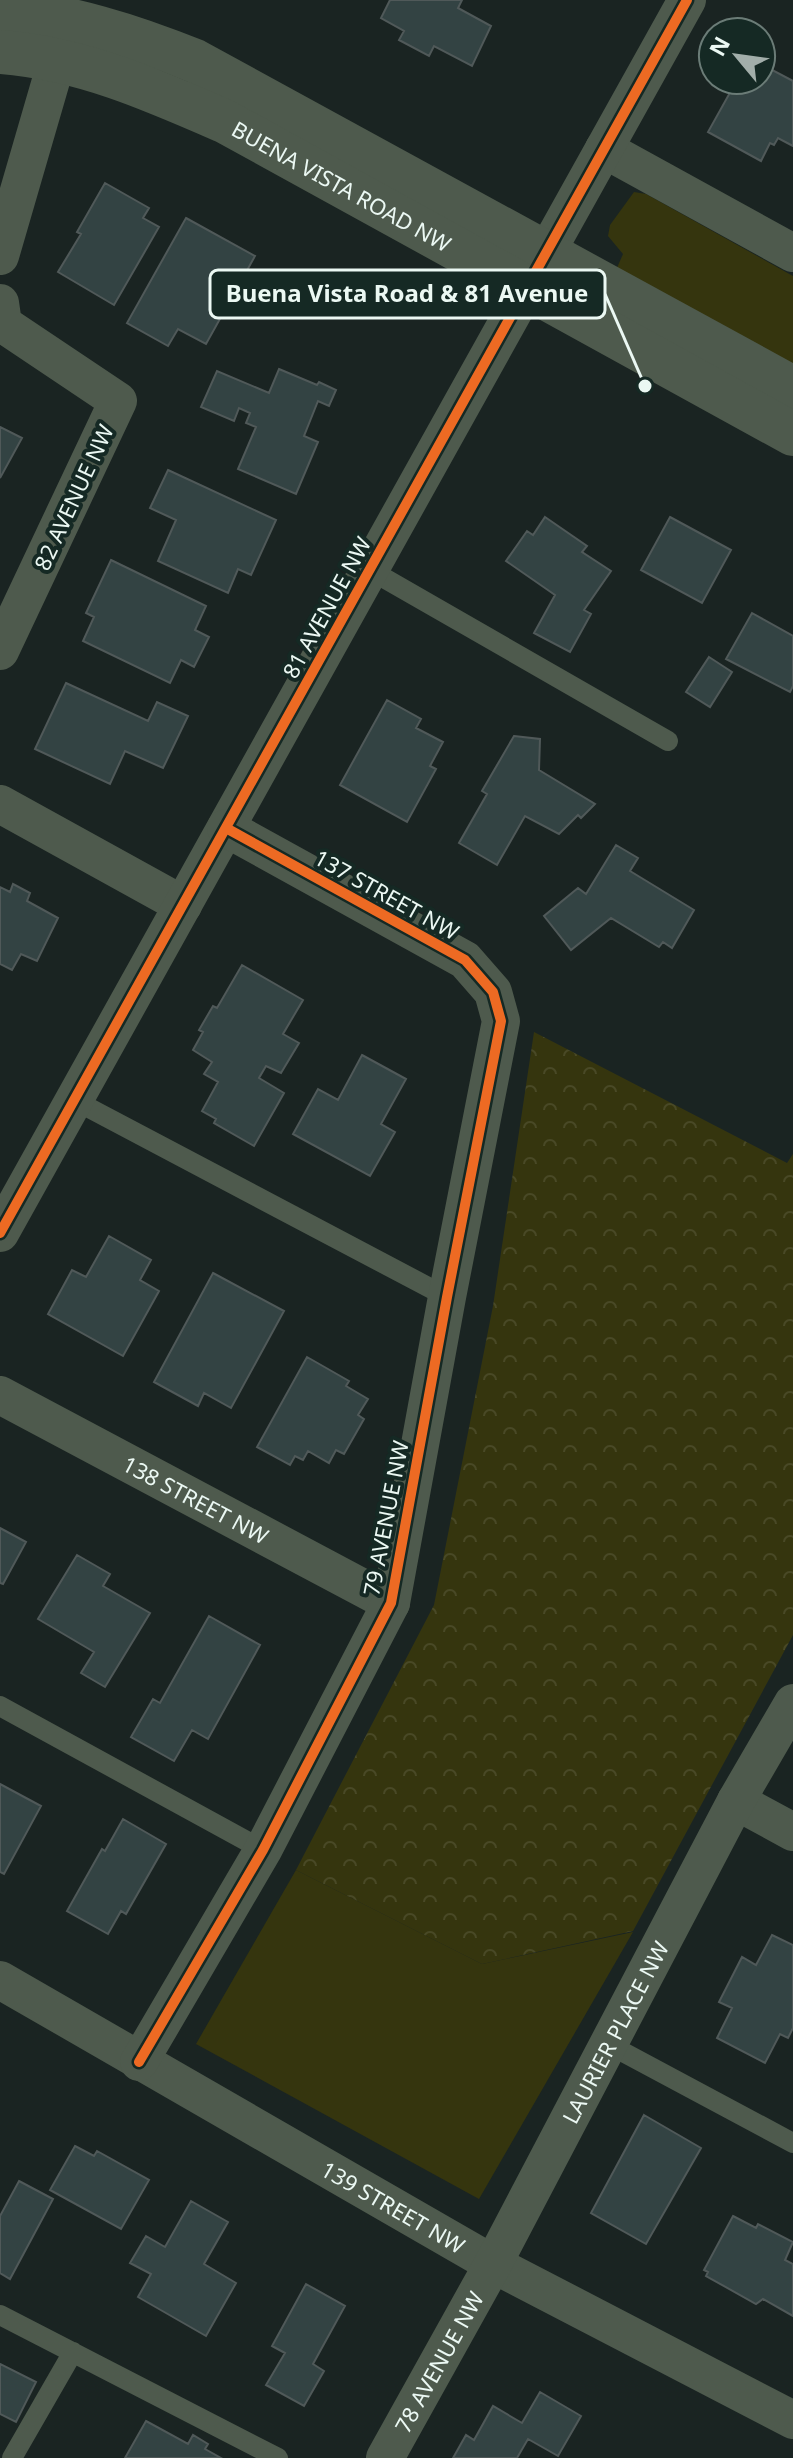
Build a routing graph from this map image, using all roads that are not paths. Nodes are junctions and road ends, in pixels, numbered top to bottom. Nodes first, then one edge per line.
1 (687, 0) edge
2 (0, 9) edge
3 (0, 52) edge
4 (57, 60) junction
5 (604, 149) junction
6 (793, 253) edge
7 (0, 256) edge
8 (536, 271) junction
9 (0, 303) edge
10 (793, 388) edge
11 (793, 434) edge
12 (370, 570) junction
13 (0, 651) edge
14 (668, 741) dead end
15 (0, 804) edge
16 (226, 828) junction
17 (183, 905) junction
18 (501, 1021) joint
19 (74, 1100) junction
20 (0, 1233) edge
21 (447, 1297) junction
22 (0, 1395) edge
23 (391, 1603) junction
24 (793, 1703) edge
25 (0, 1706) edge
26 (736, 1801) junction
27 (793, 1832) edge
28 (263, 1850) junction
29 (0, 1980) edge
30 (608, 2044) junction
31 (139, 2062) junction
32 (793, 2143) edge
33 (493, 2264) junction
34 (0, 2315) edge
35 (73, 2352) junction
36 (793, 2420) edge
37 (12, 2458) edge
38 (278, 2458) edge
39 (385, 2458) edge

1 - 5 street, 81 AVENUE NW
2 - 8 street, BUENA VISTA ROAD NW
3 - 4 street, BUENA VISTA ROAD NW
4 - 7 street
4 - 8 street, BUENA VISTA ROAD NW
5 - 6 street
5 - 8 street, 81 AVENUE NW
8 - 10 street, BUENA VISTA ROAD NW
8 - 11 street, BUENA VISTA ROAD NW
8 - 12 street, 81 AVENUE NW
9 - 13 street, 82 AVENUE NW
12 - 14 lane
12 - 16 street, 81 AVENUE NW
15 - 17 street
16 - 17 street, 81 AVENUE NW
16 - 18 street, 137 STREET NW
17 - 19 street, 81 AVENUE NW
18 - 21 street, 79 AVENUE NW
19 - 20 street, 81 AVENUE NW
19 - 21 lane
21 - 23 street, 79 AVENUE NW
22 - 23 street, 138 STREET NW
23 - 28 street, 79 AVENUE NW
24 - 26 street, LAURIER PLACE NW
25 - 28 lane
26 - 27 street
26 - 30 street, LAURIER PLACE NW
28 - 31 street, 79 AVENUE NW
29 - 31 street, 139 STREET NW
30 - 32 lane
30 - 33 street, LAURIER PLACE NW
31 - 33 street, 139 STREET NW
33 - 36 street, 139 STREET NW
33 - 39 street, 78 AVENUE NW
34 - 35 lane
35 - 37 lane
35 - 38 lane

